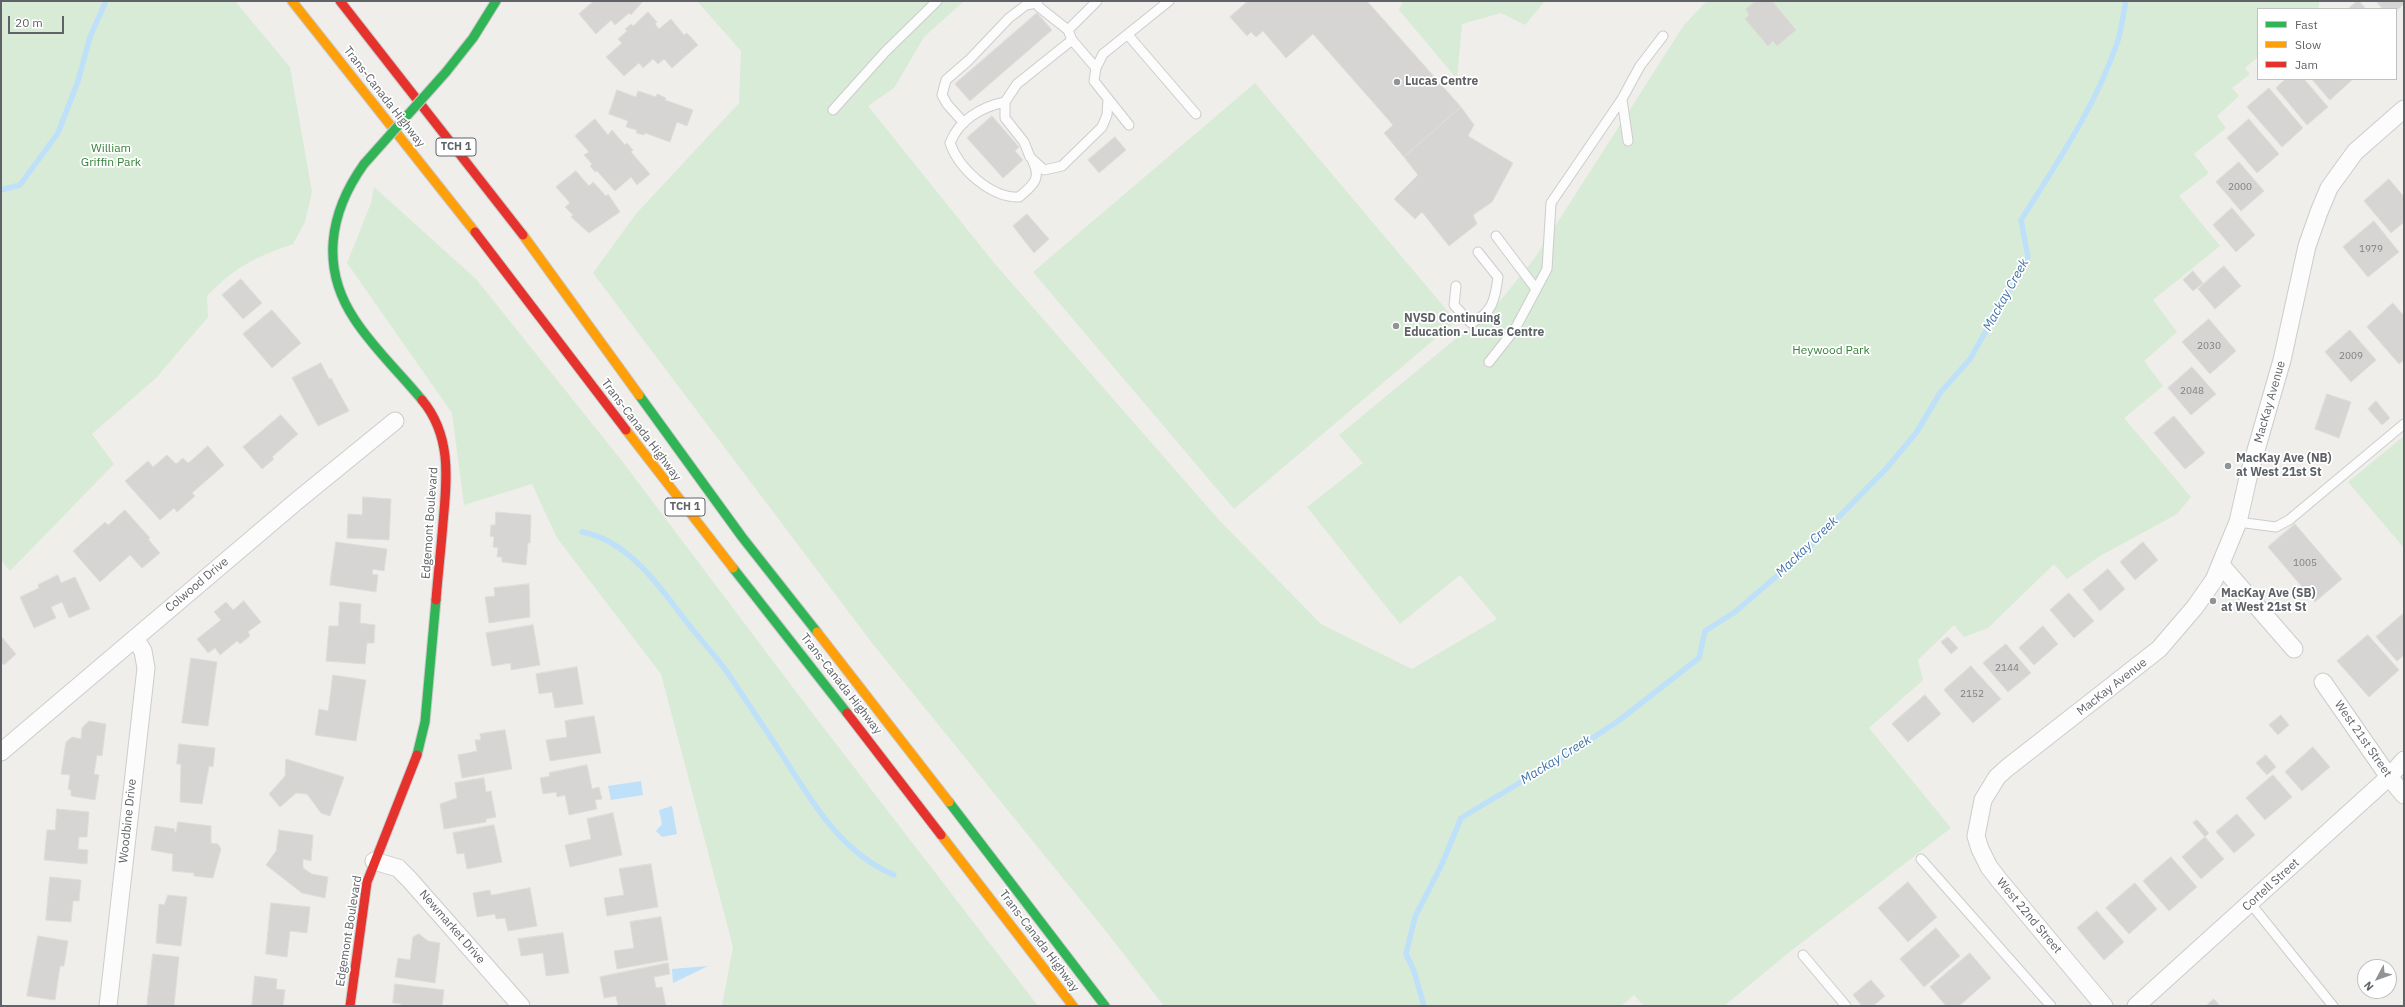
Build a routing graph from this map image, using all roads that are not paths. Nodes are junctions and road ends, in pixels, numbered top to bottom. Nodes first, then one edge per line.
1 (340, 1) edge
2 (496, 1) edge
3 (937, 1) edge
4 (1097, 1) edge
5 (1169, 1) edge
6 (295, 4) edge
7 (1068, 30) junction
8 (1128, 35) junction
9 (1663, 36) dead end
10 (1072, 40) junction
11 (1096, 68) junction
12 (1108, 99) junction
13 (1622, 99) junction
14 (1005, 102) junction
15 (2404, 109) edge
16 (833, 110) dead end
17 (1196, 114) dead end
18 (964, 123) junction
19 (1129, 125) dead end
20 (1628, 141) dead end
21 (1030, 157) junction
22 (1496, 236) dead end
23 (1478, 252) dead end
24 (1456, 286) dead end
25 (1536, 289) junction
26 (1489, 362) dead end
27 (395, 421) dead end
28 (2404, 424) edge
29 (2238, 522) junction
30 (2222, 565) junction
31 (135, 638) junction
32 (2294, 650) dead end
33 (2323, 682) dead end
34 (1, 752) edge
35 (2404, 760) edge
36 (2389, 777) junction
37 (2404, 794) edge
38 (1979, 815) joint
39 (1921, 859) dead end
40 (374, 861) junction
41 (2251, 904) junction
42 (1803, 955) dead end
43 (108, 1006) edge
44 (350, 1006) edge
45 (521, 1006) edge
46 (1073, 1006) edge
47 (1105, 1006) edge
48 (1846, 1006) edge
49 (2051, 1006) edge
50 (2104, 1006) edge
51 (2136, 1006) edge
52 (2333, 1006) edge

1 - 47 main road, Trans-Canada Highway / TCH 1
2 - 40 main road, Edgemont Boulevard, bridge
3 - 16 lane
4 - 7 lane
5 - 8 lane
6 - 46 main road, Trans-Canada Highway / TCH 1
7 - 10 lane
7 - 18 lane
8 - 11 lane
8 - 17 lane
9 - 13 lane
10 - 11 lane
10 - 14 lane
11 - 12 lane
12 - 19 lane
12 - 21 lane
13 - 20 lane
13 - 25 lane
14 - 18 lane
14 - 21 lane
15 - 29 street, MacKay Avenue
18 - 21 lane
22 - 25 lane
23 - 24 lane
25 - 26 lane
27 - 31 street, Colwood Drive
28 - 29 lane
29 - 30 street, MacKay Avenue
30 - 32 street
30 - 38 street, MacKay Avenue
31 - 34 street, Colwood Drive
31 - 43 street, Woodbine Drive
33 - 36 street, West 21st Street
35 - 36 street, Cortell Street
36 - 37 street, West 21st Street
36 - 41 street, Cortell Street
38 - 50 street, West 22nd Street
39 - 49 lane
40 - 44 main road, Edgemont Boulevard
40 - 45 street, Newmarket Drive
41 - 51 street, Cortell Street
41 - 52 lane
42 - 48 lane

